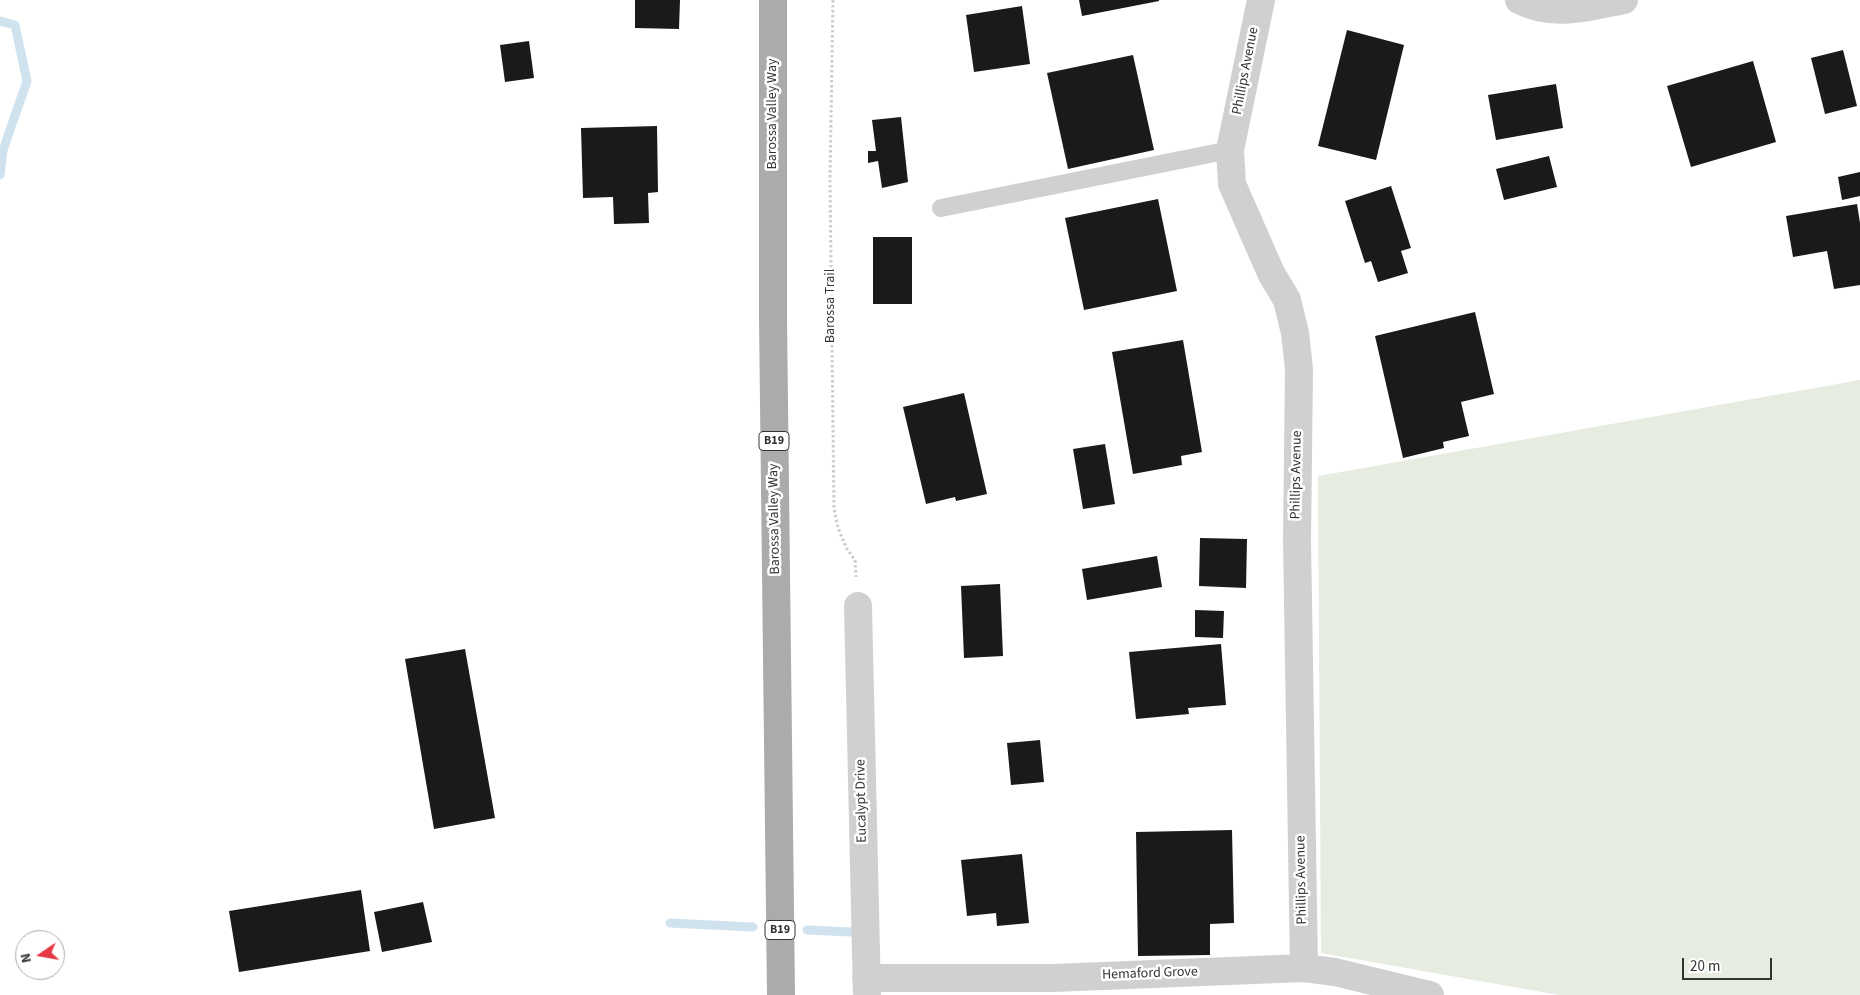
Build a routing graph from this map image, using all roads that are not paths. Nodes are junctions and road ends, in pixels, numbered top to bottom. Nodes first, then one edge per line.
1 (773, 0) edge
2 (1261, 0) edge
3 (1520, 0) edge
4 (1624, 0) edge
5 (1230, 150) junction
6 (941, 208) dead end
7 (858, 606) road end
8 (1304, 968) junction
9 (781, 987) edge
10 (866, 987) edge
11 (1430, 995) edge

1 - 9 main road, Barossa Valley Way / B19
2 - 5 street, Phillips Avenue
3 - 4 street
5 - 6 lane
5 - 8 street, Phillips Avenue
7 - 10 street, Eucalypt Drive
8 - 10 street, Hemaford Grove
8 - 11 street, Hemaford Grove

